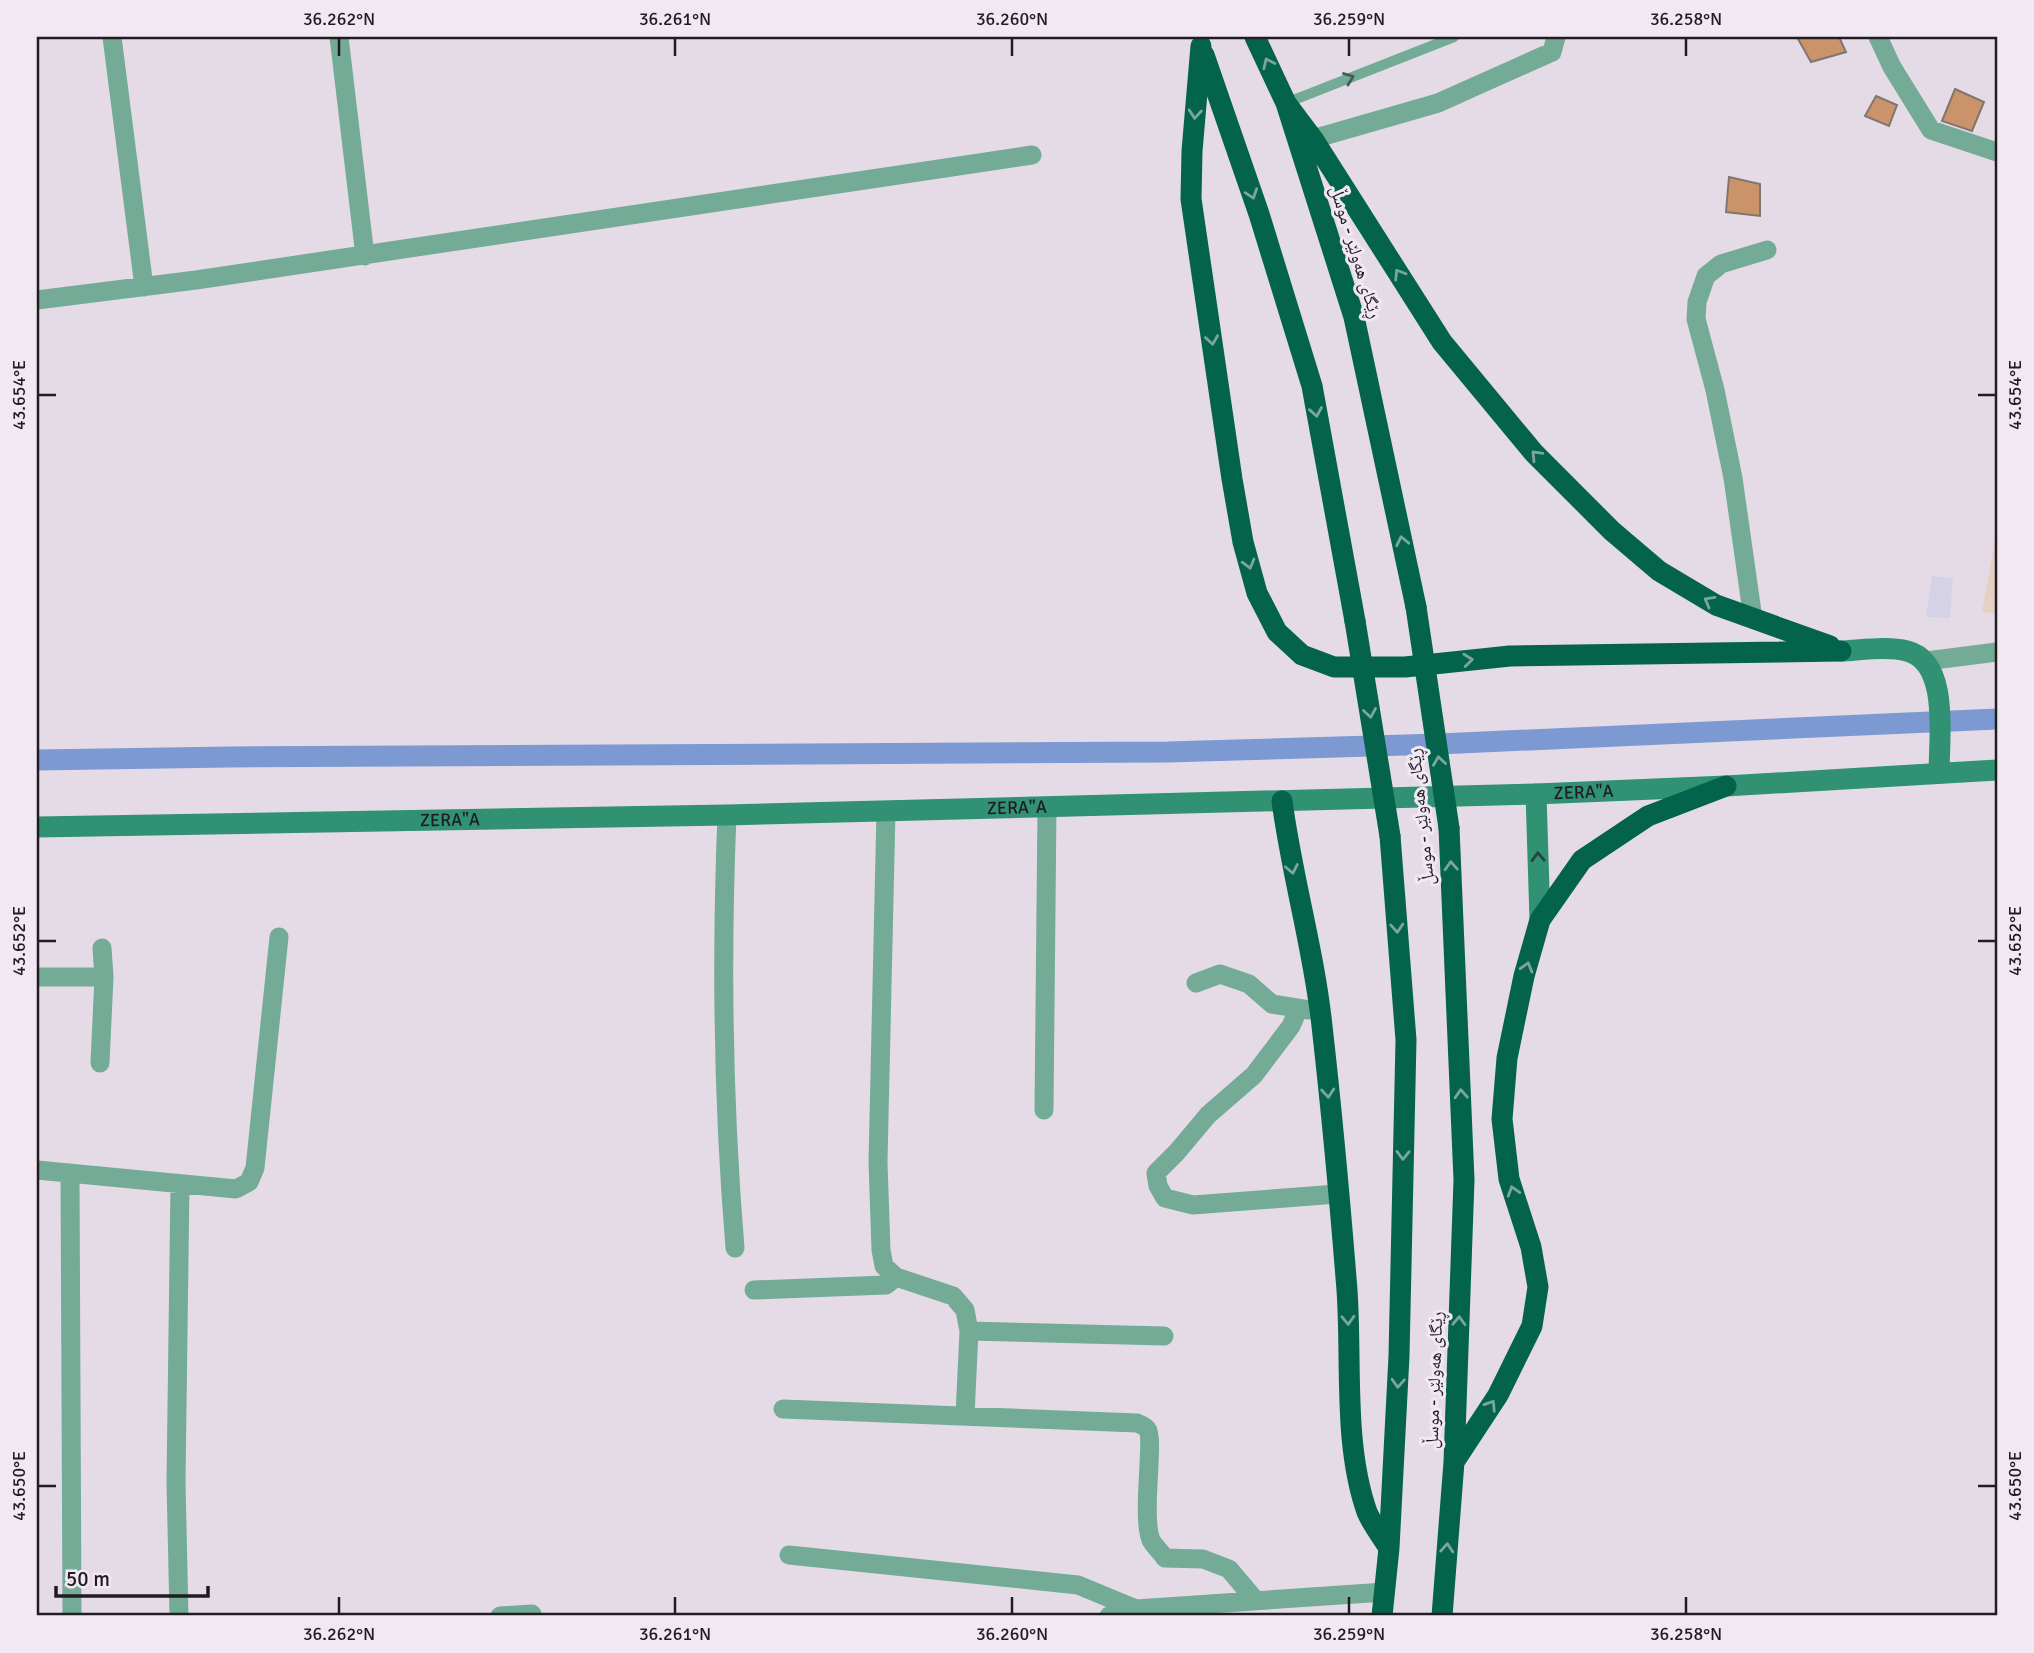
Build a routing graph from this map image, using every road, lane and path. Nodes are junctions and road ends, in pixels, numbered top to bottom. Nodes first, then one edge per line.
1 (112, 37) edge
2 (339, 37) edge
3 (1255, 37) edge
4 (1454, 37) edge
5 (1556, 37) edge
6 (1878, 37) edge
7 (1199, 41) edge
8 (1286, 103) junction
9 (1314, 139) junction
10 (1997, 152) edge
11 (1032, 155) dead end
12 (1767, 250) dead end
13 (365, 256) junction
14 (144, 287) junction
15 (37, 300) edge
16 (1753, 619) junction
17 (1842, 651) junction
18 (1997, 652) edge
19 (1926, 661) junction
20 (1997, 770) edge
21 (1940, 773) junction
22 (1726, 786) junction
23 (1536, 794) junction
24 (1282, 802) junction
25 (1047, 806) junction
26 (886, 811) junction
27 (727, 815) junction
28 (37, 827) edge
29 (1540, 920) junction
30 (279, 937) dead end
31 (102, 948) dead end
32 (37, 977) edge
33 (104, 977) junction
34 (1196, 983) dead end
35 (1298, 1010) junction
36 (1320, 1011) junction
37 (100, 1063) dead end
38 (1044, 1110) dead end
39 (37, 1170) edge
40 (70, 1173) junction
41 (180, 1184) junction
42 (1337, 1194) junction
43 (735, 1248) dead end
44 (896, 1277) junction
45 (754, 1290) dead end
46 (969, 1331) junction
47 (1164, 1336) dead end
48 (783, 1409) dead end
49 (965, 1416) junction
50 (1454, 1462) junction
51 (1389, 1548) junction
52 (789, 1555) dead end
53 (1385, 1591) junction
54 (1256, 1601) junction
55 (1136, 1609) junction
56 (532, 1614) dead end
57 (72, 1616) edge
58 (179, 1616) edge
59 (500, 1616) edge
60 (1109, 1616) edge
61 (1382, 1616) edge
62 (1442, 1616) edge

1 - 14 street
2 - 13 street
8 -> 3 highway, ڕێگای هەولێر - موسڵ
8 -> 4 lane
5 - 9 street
6 - 10 street
7 -> 17 highway
7 -> 51 highway, ڕێگای هەولێر - موسڵ, bridge
8 - 9 highway
50 -> 8 highway, ڕێگای هەولێر - موسڵ, bridge
16 -> 9 highway
11 - 13 street
12 - 16 street
13 - 14 street
14 - 15 street
16 - 17 highway
17 - 19 street
18 - 19 street
19 - 21 street
20 - 21 street, ZERA"A
21 - 22 street, ZERA"A
22 - 23 street, ZERA"A
22 - 29 highway
23 - 24 street, ZERA"A
29 -> 23 street
24 - 25 street, ZERA"A
24 -> 36 highway
25 - 26 street, ZERA"A
25 - 38 street
26 - 27 street, ZERA"A
26 - 44 street
27 - 28 street, ZERA"A
27 - 43 street
50 -> 29 highway
30 - 41 street
31 - 33 street
32 - 33 street
33 - 37 street
34 - 35 street
35 - 36 street
35 - 42 street
36 -> 42 highway
39 - 40 street
40 - 41 street
40 - 57 street
41 - 58 street
42 -> 51 highway
44 - 45 street
44 - 46 street
46 - 47 street
46 - 49 street
48 - 49 street
49 - 54 street
62 -> 50 highway, ڕێگای هەولێر - موسڵ
51 - 53 highway, ڕێگای هەولێر - موسڵ
52 - 55 street
53 - 54 street
53 - 61 highway, ڕێگای هەولێر - موسڵ
54 - 55 street
55 - 60 street
56 - 59 street

